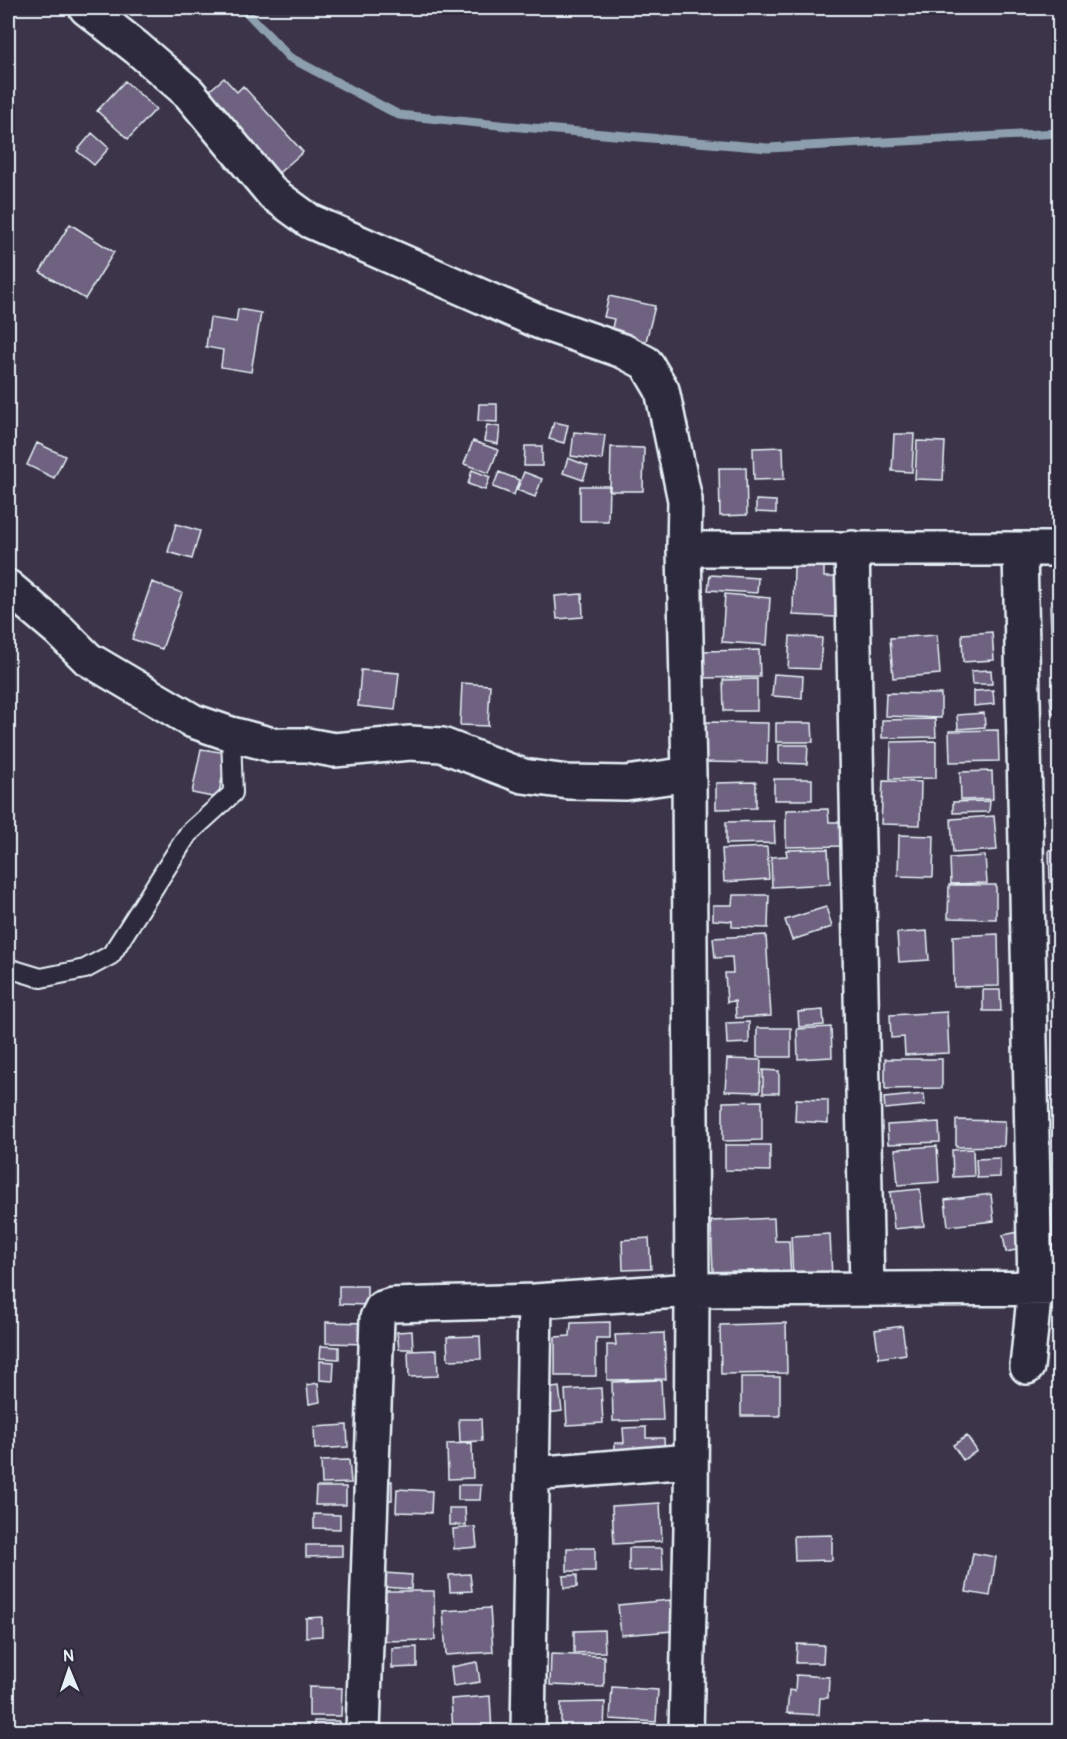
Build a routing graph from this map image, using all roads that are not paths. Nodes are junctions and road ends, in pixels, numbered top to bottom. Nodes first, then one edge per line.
1 (86, 8) edge
2 (852, 548) junction
3 (684, 549) junction
4 (1059, 549) edge
5 (1020, 550) junction
6 (8, 587) edge
7 (231, 734) junction
8 (689, 774) junction
9 (8, 968) edge
10 (1047, 1288) edge
11 (867, 1289) junction
12 (692, 1290) junction
13 (535, 1301) junction
14 (1027, 1367) dead end
15 (690, 1461) junction
16 (532, 1474) junction
17 (363, 1731) edge
18 (528, 1731) edge
19 (686, 1731) edge

1 - 3 street
2 - 3 street
2 - 5 street
2 - 11 street
3 - 8 street
4 - 5 street
5 - 10 street
6 - 7 street
7 - 8 street
7 - 9 lane
8 - 12 street
10 - 11 street
10 - 14 street
11 - 12 street
12 - 13 street
12 - 15 street
13 - 16 street
13 - 17 street
15 - 16 street
15 - 19 street
16 - 18 street

